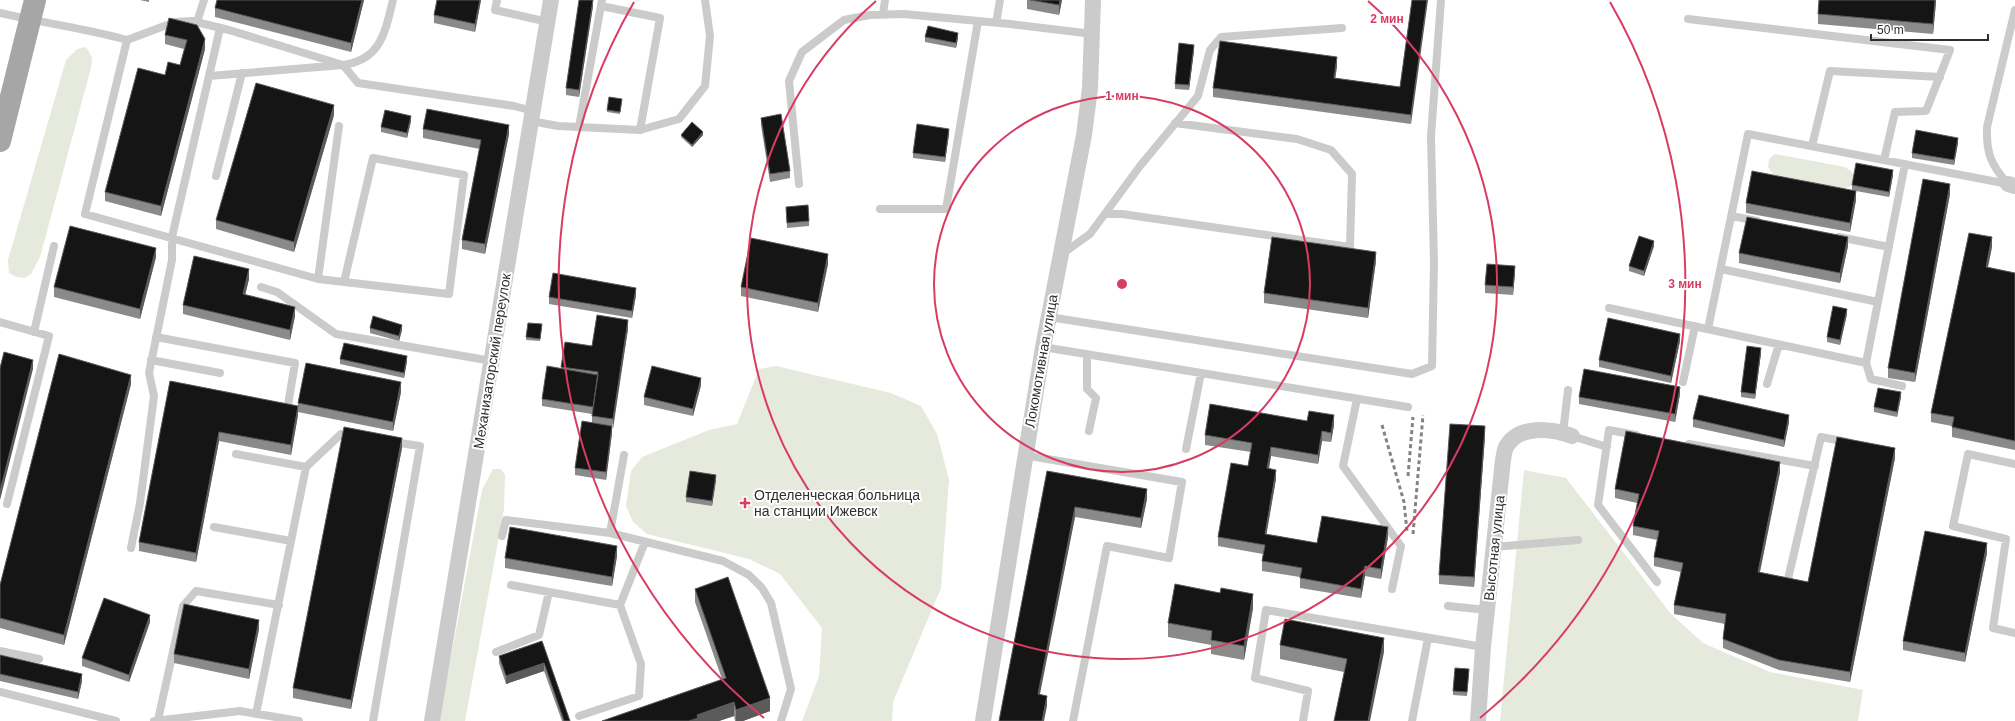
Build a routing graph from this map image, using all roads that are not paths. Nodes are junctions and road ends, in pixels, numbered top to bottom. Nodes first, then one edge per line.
1 (204, 0) edge
2 (393, 0) edge
3 (497, 0) edge
4 (551, 0) edge
5 (705, 0) edge
6 (886, 0) edge
7 (1000, 0) edge
8 (1093, 0) edge
9 (1441, 0) edge
10 (601, 3) edge
11 (33, 10) edge
12 (2015, 10) edge
13 (0, 13) edge
14 (883, 14) junction
15 (1688, 19) dead end
16 (978, 21) junction
17 (197, 22) junction
18 (548, 22) junction
19 (996, 23) junction
20 (220, 28) junction
21 (1342, 28) dead end
22 (1093, 34) junction
23 (127, 40) junction
24 (343, 65) junction
25 (242, 73) junction
26 (209, 76) junction
27 (1940, 76) junction
28 (532, 116) junction
29 (1175, 123) junction
30 (340, 126) dead end
31 (579, 127) junction
32 (640, 130) junction
33 (0, 141) edge
34 (1812, 146) junction
35 (1884, 160) junction
36 (1905, 164) junction
37 (216, 176) dead end
38 (799, 184) dead end
39 (2011, 185) edge
40 (880, 209) dead end
41 (1105, 214) junction
42 (1732, 216) junction
43 (1769, 224) edge
44 (1829, 235) edge
45 (172, 237) junction
46 (54, 246) dead end
47 (1889, 247) junction
48 (1061, 254) junction
49 (1721, 269) junction
50 (318, 279) junction
51 (344, 282) junction
52 (261, 287) dead end
53 (1878, 302) junction
54 (1609, 308) dead end
55 (1049, 317) junction
56 (0, 322) edge
57 (1695, 326) junction
58 (1708, 329) junction
59 (34, 332) junction
60 (156, 337) junction
61 (1779, 344) junction
62 (1043, 347) junction
63 (1087, 354) junction
64 (151, 360) junction
65 (492, 361) junction
66 (1866, 363) junction
67 (220, 373) dead end
68 (1201, 373) junction
69 (1683, 382) dead end
70 (1768, 384) dead end
71 (1902, 386) edge
72 (1568, 390) dead end
73 (1357, 399) junction
74 (288, 405) edge
75 (1408, 407) dead end
76 (1089, 431) dead end
77 (1567, 435) junction
78 (365, 437) edge
79 (1647, 437) edge
80 (380, 440) edge
81 (1678, 442) edge
82 (1857, 443) edge
83 (1607, 447) junction
84 (1186, 449) dead end
85 (236, 454) dead end
86 (1024, 454) junction
87 (624, 455) dead end
88 (2015, 464) edge
89 (1815, 466) junction
90 (306, 467) junction
91 (7, 504) dead end
92 (214, 527) dead end
93 (610, 533) junction
94 (502, 536) dead end
95 (1578, 540) dead end
96 (291, 541) junction
97 (645, 542) junction
98 (1494, 547) junction
99 (131, 548) dead end
100 (1788, 578) edge
101 (1657, 582) dead end
102 (511, 585) dead end
103 (1392, 589) dead end
104 (549, 592) junction
105 (279, 605) junction
106 (620, 605) junction
107 (1448, 606) dead end
108 (1487, 610) junction
109 (2015, 633) edge
110 (1428, 638) junction
111 (1483, 647) junction
112 (0, 651) edge
113 (496, 652) dead end
114 (39, 659) dead end
115 (0, 692) edge
116 (256, 714) junction
117 (579, 716) dead end
118 (158, 720) edge
119 (116, 721) edge
120 (153, 721) edge
121 (299, 721) edge
122 (373, 721) edge
123 (432, 721) edge
124 (782, 721) edge
125 (983, 721) edge
126 (1073, 721) edge
127 (1303, 721) edge
128 (1412, 721) edge
129 (1478, 721) edge

1 - 17 lane
2 - 24 lane
3 - 18 lane
4 - 18 street, Механизаторский переулок
5 - 32 lane
6 - 14 lane
7 - 19 lane
8 - 22 street, Локомотивная улица
9 - 55 lane
10 - 31 lane
10 - 32 lane
11 - 13 lane
11 - 23 lane
11 - 33 main road
12 - 39 lane
14 - 16 lane
14 - 38 lane
15 - 27 lane
16 - 19 lane
16 - 40 lane
17 - 20 lane
17 - 23 lane
18 - 28 street, Механизаторский переулок
19 - 22 lane
20 - 24 lane
20 - 26 lane
21 - 29 lane
22 - 48 street, Локомотивная улица
23 - 45 lane
24 - 25 lane
24 - 28 lane
25 - 26 lane
25 - 37 lane
26 - 45 lane
27 - 34 lane
27 - 35 lane
28 - 31 lane
28 - 65 street, Механизаторский переулок
29 - 41 lane
29 - 41 lane
30 - 50 lane
31 - 32 lane
34 - 35 lane
34 - 42 lane
35 - 36 lane
36 - 39 lane
36 - 47 lane
41 - 48 lane
42 - 43 lane
42 - 49 lane
44 - 47 lane
45 - 50 lane
45 - 60 lane
46 - 59 lane
47 - 53 lane
48 - 55 street, Локомотивная улица
49 - 53 lane
49 - 58 lane
50 - 51 lane
51 - 51 lane
52 - 65 lane
53 - 66 lane
54 - 57 lane
55 - 62 street, Локомотивная улица
56 - 59 lane
57 - 58 lane
57 - 69 lane
58 - 61 lane
59 - 91 lane
60 - 64 lane
60 - 74 lane
61 - 66 lane
61 - 70 lane
62 - 63 lane
62 - 86 street, Локомотивная улица
63 - 68 lane
63 - 76 lane
64 - 67 lane
64 - 99 lane
65 - 123 street, Механизаторский переулок
66 - 71 lane
68 - 73 lane
68 - 84 lane
72 - 77 lane
73 - 75 lane
73 - 103 lane
77 - 83 lane
77 - 98 street, Высотная улица
78 - 90 lane
79 - 83 lane
80 - 122 lane
81 - 89 lane
82 - 89 lane
83 - 101 lane
85 - 90 lane
86 - 125 street, Локомотивная улица
86 - 126 lane
87 - 93 lane
88 - 109 lane
89 - 100 lane
90 - 96 lane
92 - 96 lane
93 - 94 lane
93 - 97 lane
95 - 98 lane
96 - 105 lane
97 - 106 lane
97 - 124 lane
98 - 108 street, Высотная улица
102 - 104 lane
104 - 106 lane
104 - 113 lane
105 - 116 lane
105 - 118 lane
106 - 117 lane
107 - 108 lane
108 - 111 street, Высотная улица
110 - 111 lane
110 - 127 lane
110 - 128 lane
111 - 129 street, Высотная улица
112 - 114 lane
115 - 119 lane
116 - 118 lane
116 - 121 lane
118 - 120 lane

